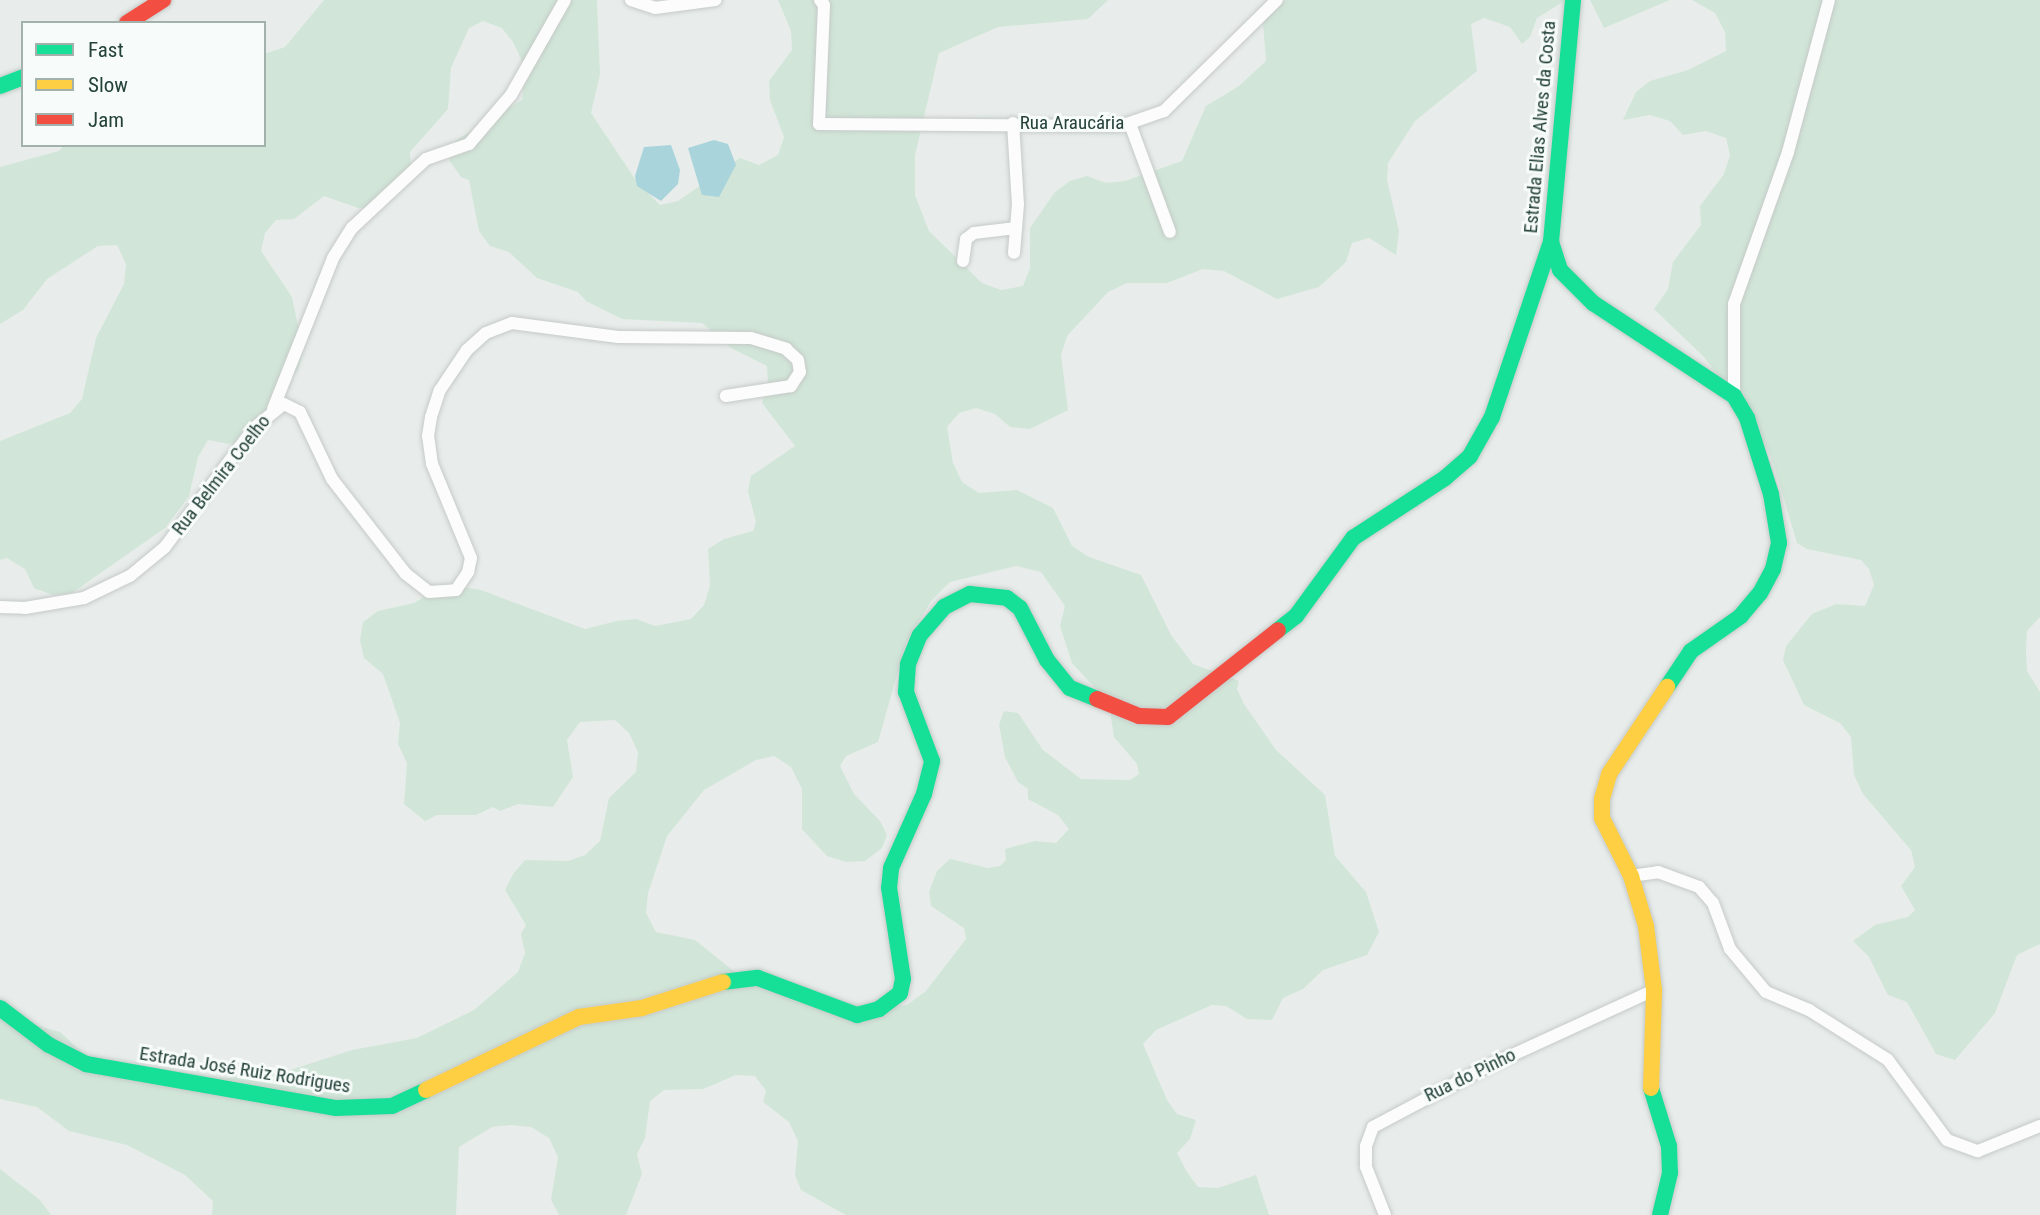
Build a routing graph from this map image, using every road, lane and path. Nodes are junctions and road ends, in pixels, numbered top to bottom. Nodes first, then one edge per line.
1 (163, 0) edge
2 (565, 0) edge
3 (631, 0) edge
4 (715, 0) edge
5 (820, 0) edge
6 (1277, 0) edge
7 (1573, 0) edge
8 (1829, 0) edge
9 (130, 21) edge
10 (21, 78) edge
11 (0, 86) edge
12 (1013, 123) junction
13 (1130, 124) junction
14 (1016, 228) junction
15 (1170, 232) dead end
16 (1551, 242) junction
17 (1014, 253) dead end
18 (963, 261) dead end
19 (726, 396) dead end
20 (1734, 396) junction
21 (274, 409) junction
22 (0, 607) edge
23 (1631, 876) junction
24 (1654, 990) junction
25 (0, 1008) edge
26 (2040, 1126) edge
27 (1385, 1215) edge
28 (1660, 1215) edge

1 - 9 street
2 - 21 street
3 - 4 street
5 - 12 street, Rua Araucária
6 - 13 street, Rua Araucária
7 - 16 street, Estrada Elias Alves da Costa
8 - 20 street
10 - 11 street
12 - 13 street, Rua Araucária
12 - 14 street
13 - 15 street
14 - 17 street
14 - 18 street
16 - 20 street, Estrada Elias Alves da Costa
16 - 25 street, Estrada José Ruiz Rodrigues
19 - 21 street, Rua Belmira Coelho
20 - 23 street, Estrada Elias Alves da Costa
21 - 22 street, Rua Belmira Coelho
23 - 24 street, Estrada Elias Alves da Costa
23 - 26 street
24 - 27 street, Rua do Pinho
24 - 28 street, Estrada Elias Alves da Costa

